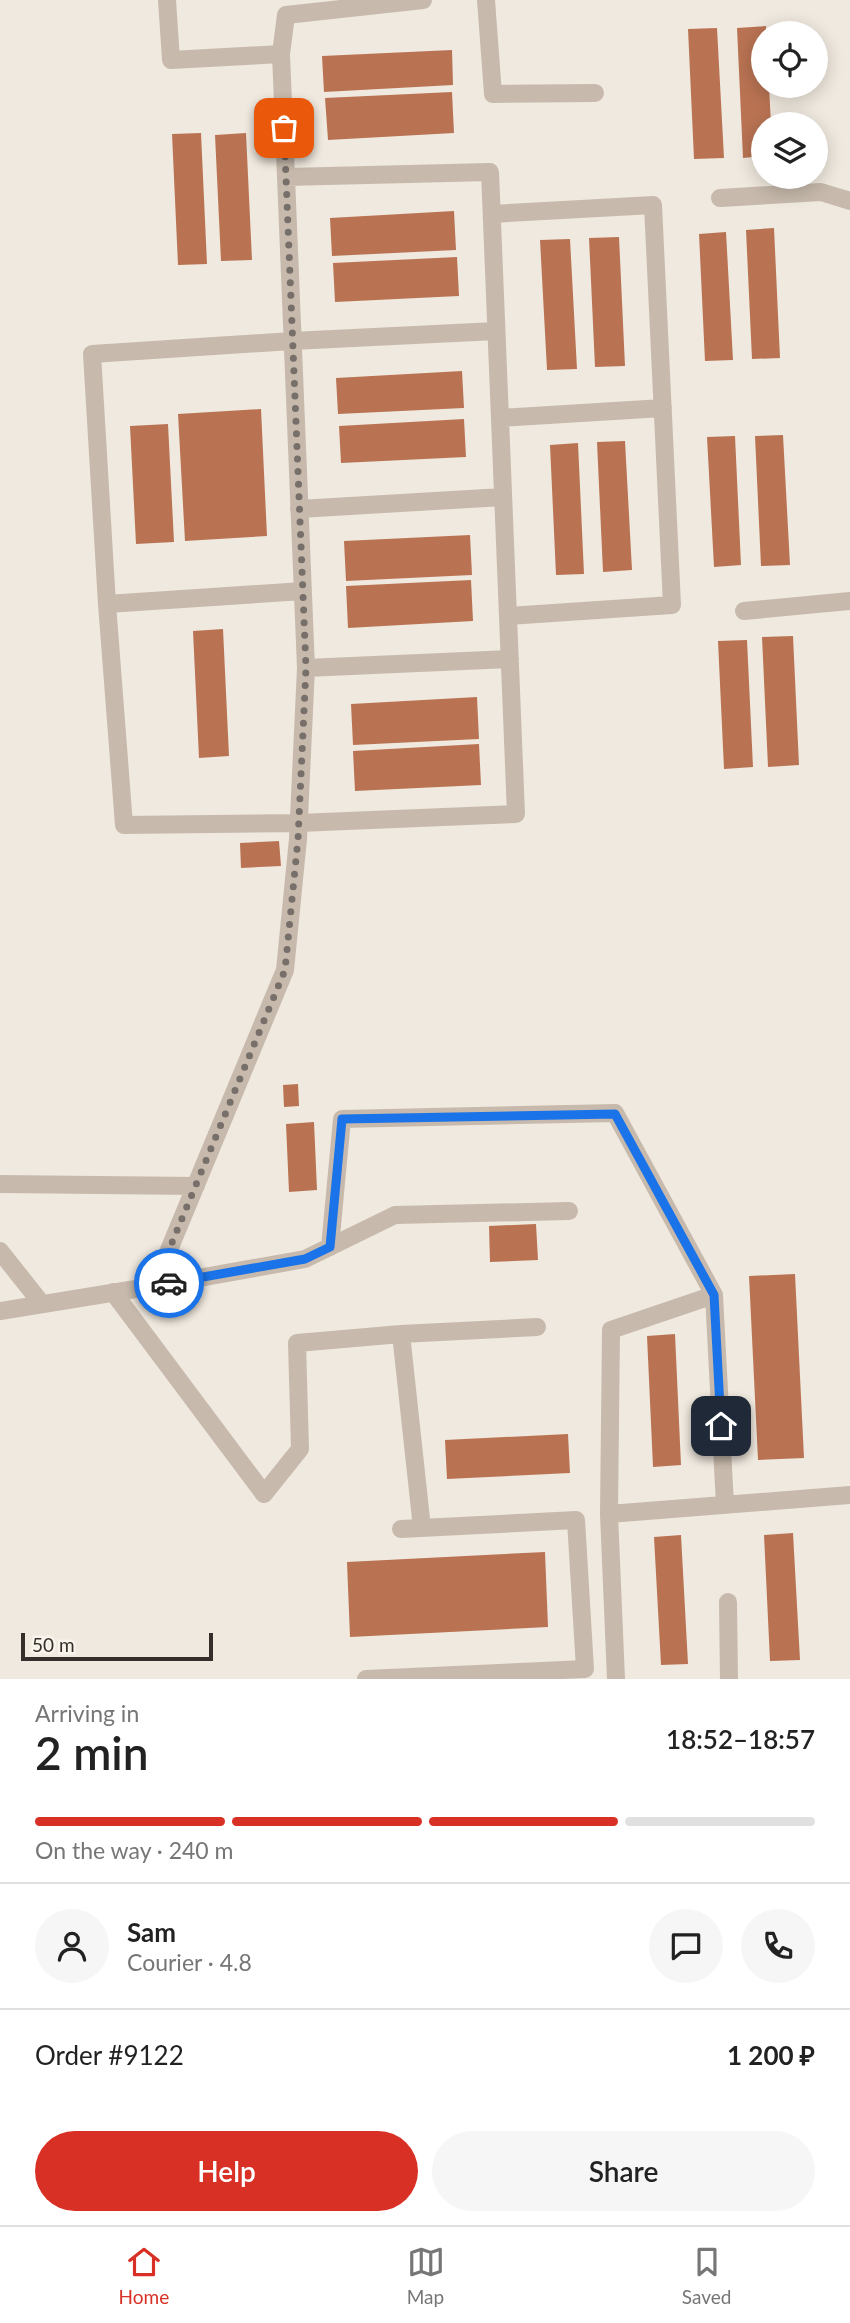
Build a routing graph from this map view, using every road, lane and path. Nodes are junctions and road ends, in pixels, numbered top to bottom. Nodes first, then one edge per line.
1 (167, 0) edge
2 (422, 0) edge
3 (486, 0) edge
4 (281, 54) junction
5 (595, 93) dead end
6 (286, 177) junction
7 (720, 198) dead end
8 (850, 201) edge
9 (492, 214) junction
10 (496, 331) junction
11 (292, 341) junction
12 (663, 408) junction
13 (500, 418) junction
14 (503, 497) junction
15 (299, 509) junction
16 (303, 591) junction
17 (850, 601) edge
18 (107, 604) junction
19 (744, 611) dead end
20 (508, 616) junction
21 (510, 659) junction
22 (306, 668) junction
23 (298, 831) junction
24 (0, 1184) edge
25 (196, 1186) junction
26 (569, 1211) dead end
27 (330, 1247) junction
28 (0, 1251) edge
29 (154, 1286) junction
30 (113, 1292) junction
31 (714, 1295) junction
32 (42, 1304) junction
33 (0, 1311) edge
34 (537, 1327) dead end
35 (401, 1334) junction
36 (850, 1495) edge
37 (725, 1505) junction
38 (609, 1514) junction
39 (422, 1528) junction
40 (401, 1529) dead end
41 (728, 1602) dead end
42 (510, 1676) edge
43 (366, 1679) edge
44 (616, 1679) edge
45 (729, 1679) edge

1 - 4 street
2 - 4 street
3 - 5 street
4 - 6 street
6 - 9 street
6 - 11 street
7 - 8 street
9 - 10 street
9 - 12 street
10 - 11 street
10 - 13 street
11 - 15 street
11 - 18 street
12 - 13 street
12 - 20 street
13 - 14 street
14 - 15 street
14 - 20 street
15 - 16 street
16 - 18 street
16 - 22 street
17 - 19 street
18 - 23 street
20 - 21 street
21 - 22 street
21 - 23 street
22 - 23 street
23 - 25 street
24 - 25 street
25 - 29 street
26 - 27 street
27 - 29 street
27 - 31 street
28 - 32 street
29 - 30 street
30 - 32 street
30 - 35 street
31 - 37 street
31 - 38 street
32 - 33 street
34 - 35 street
35 - 39 street
36 - 37 street
37 - 38 street
38 - 44 street
39 - 40 street
39 - 42 street
41 - 45 street
42 - 43 street

